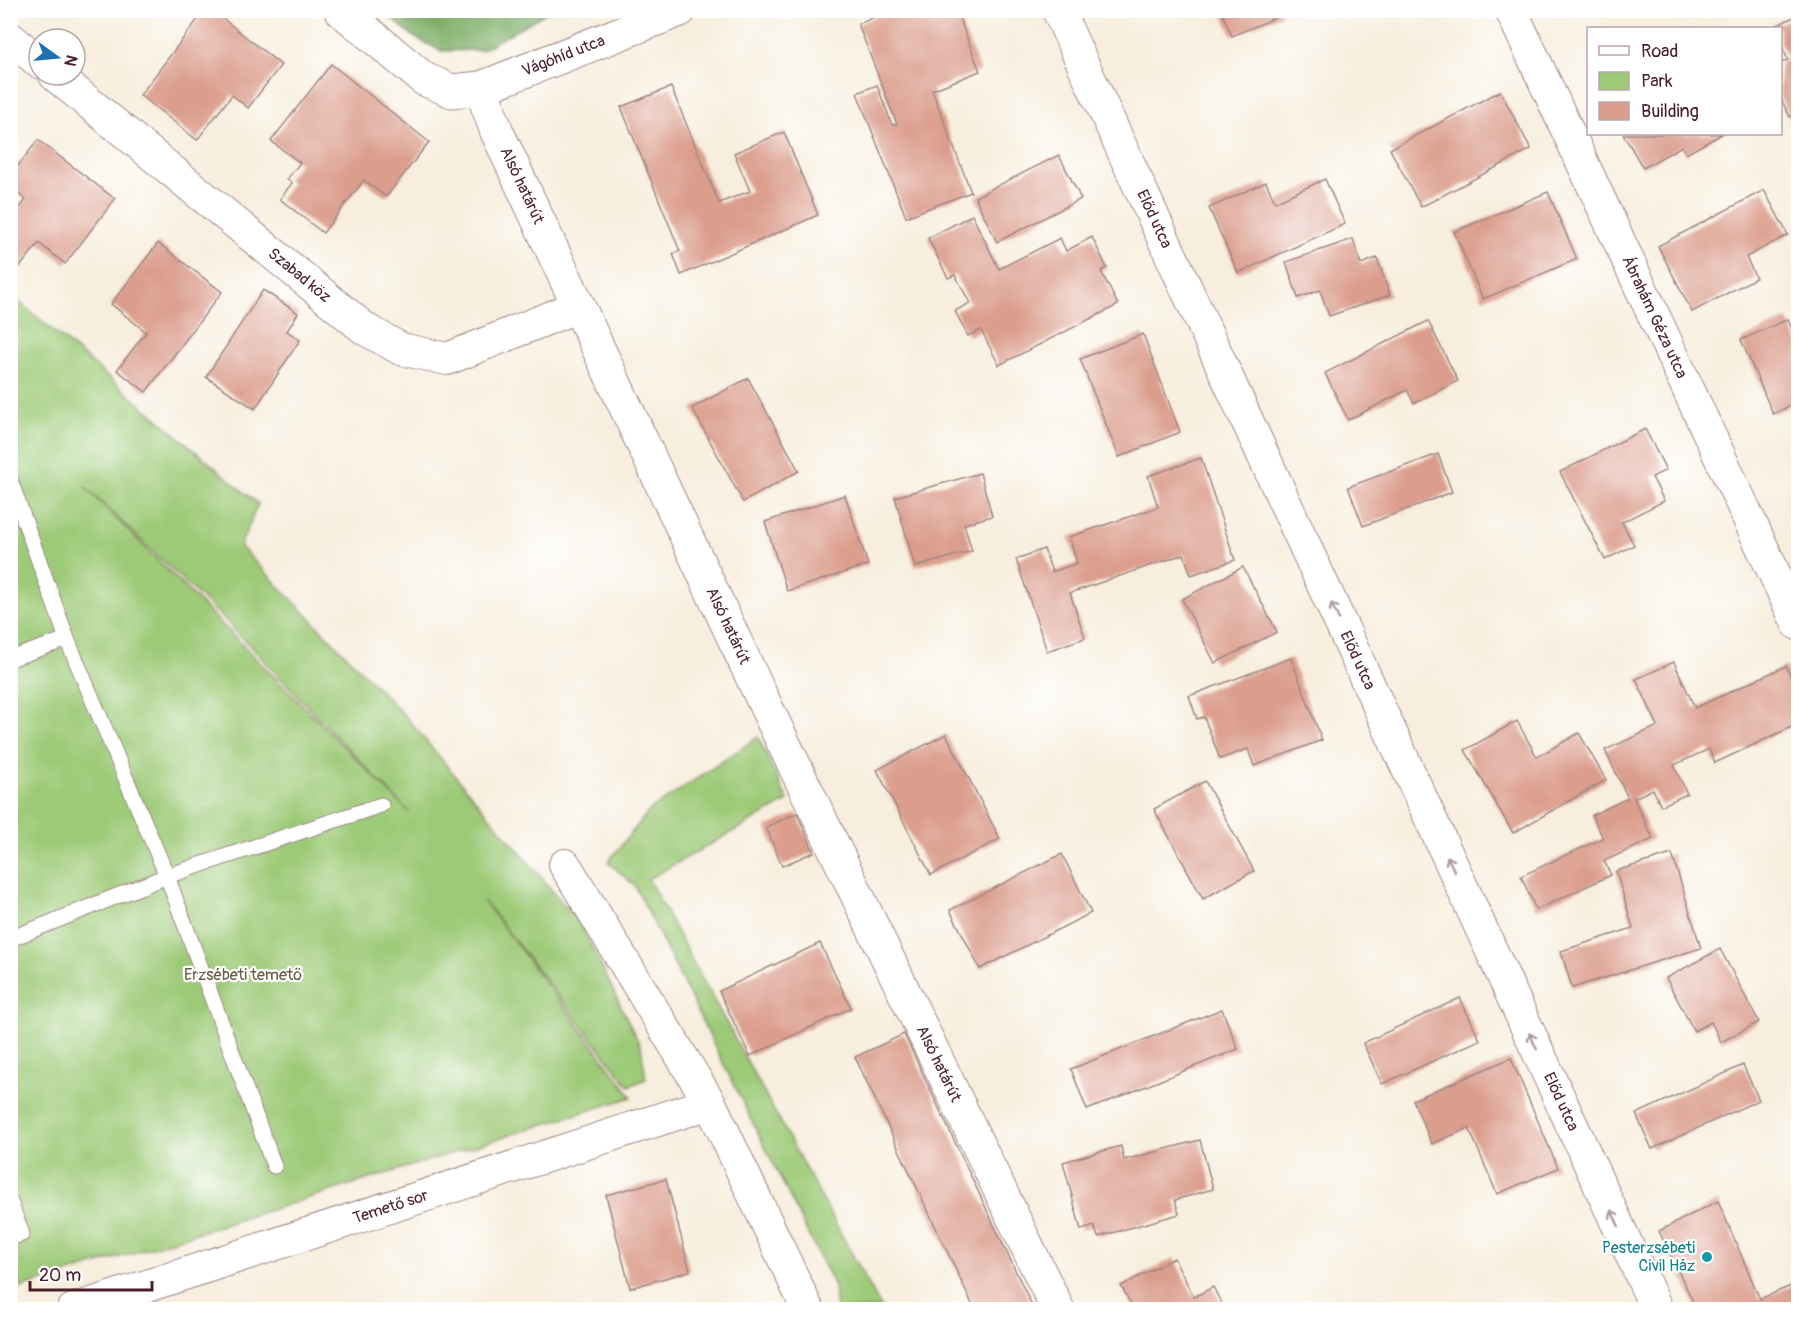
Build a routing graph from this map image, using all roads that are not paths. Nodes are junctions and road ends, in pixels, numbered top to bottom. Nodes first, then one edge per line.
1 (341, 10) edge
2 (680, 10) edge
3 (1058, 10) edge
4 (1511, 10) edge
5 (10, 38) edge
6 (27, 52) edge
7 (70, 87) edge
8 (481, 88) junction
9 (579, 306) junction
10 (10, 480) edge
11 (1798, 624) edge
12 (67, 639) junction
13 (10, 660) edge
14 (381, 805) dead end
15 (565, 865) dead end
16 (167, 876) junction
17 (10, 939) edge
18 (710, 1103) junction
19 (274, 1166) dead end
20 (10, 1202) edge
21 (10, 1238) edge
22 (73, 1310) edge
23 (808, 1310) edge
24 (1058, 1310) edge
25 (1657, 1310) edge

1 - 8 street
2 - 8 street, Vágóhíd utca
25 -> 3 street, Előd utca
4 - 11 street, Ábrahám Géza utca
5 - 6 street
7 - 9 street, Szabad köz
8 - 9 street, Alsó határút
9 - 24 street, Alsó határút
10 - 12 lane
12 - 13 lane
12 - 16 lane
14 - 16 lane
15 - 18 street
16 - 17 lane
16 - 19 lane
18 - 22 street, Temető sor
18 - 23 street
20 - 21 lane

